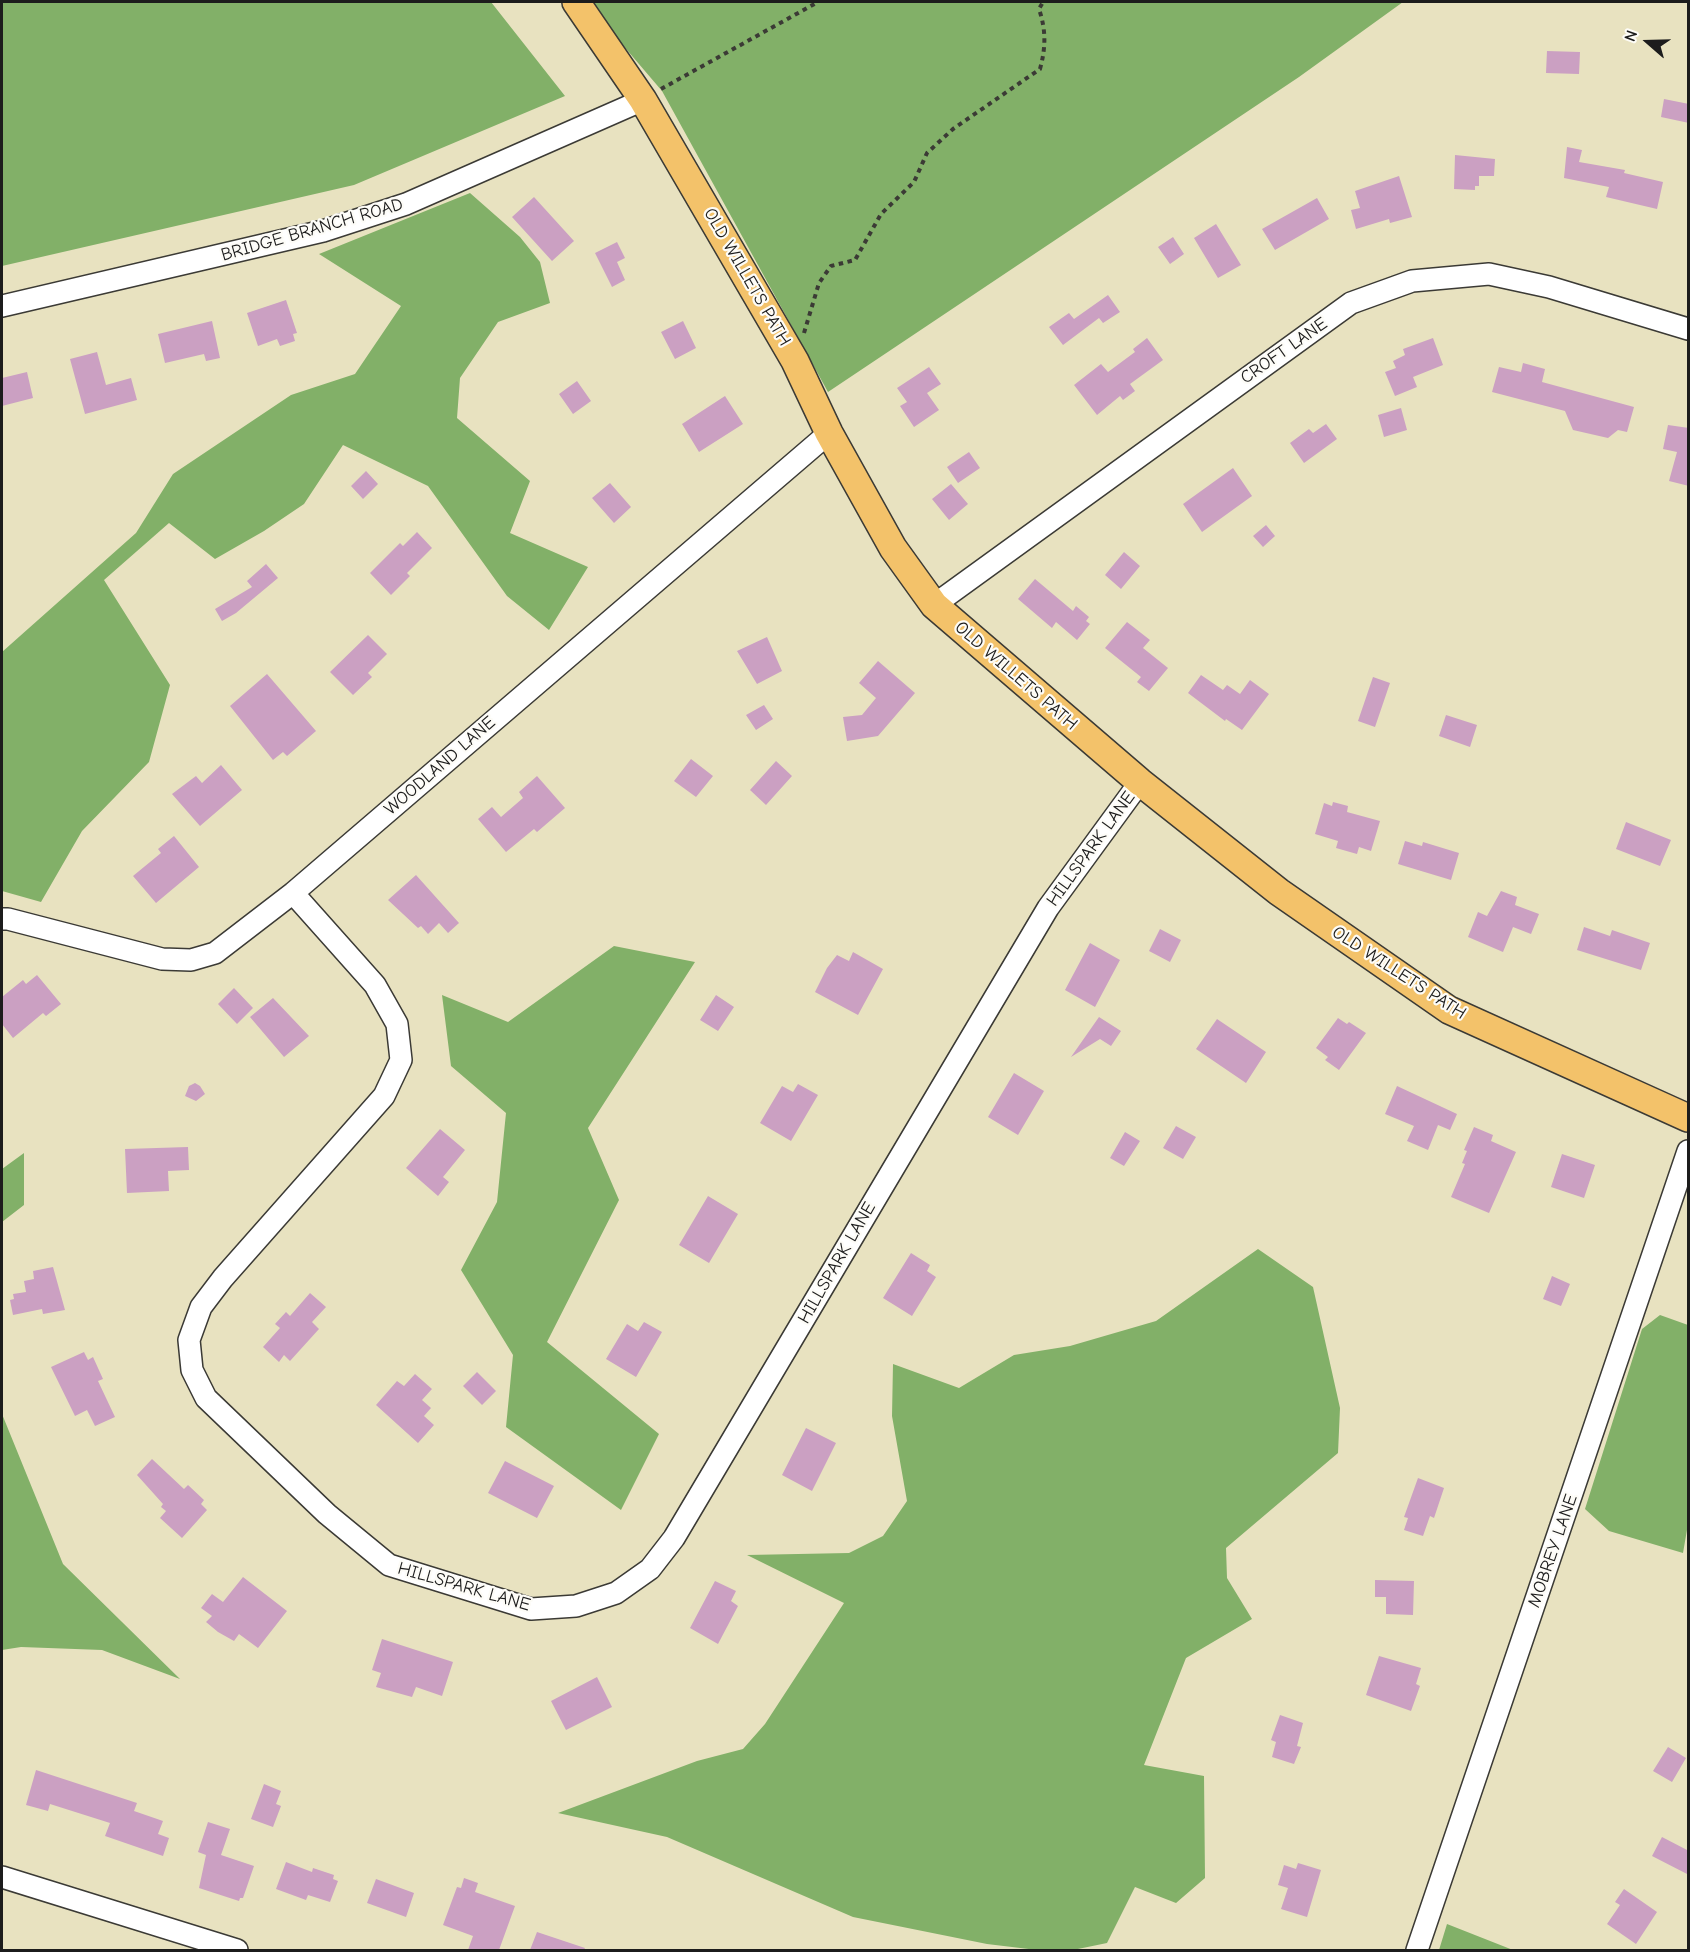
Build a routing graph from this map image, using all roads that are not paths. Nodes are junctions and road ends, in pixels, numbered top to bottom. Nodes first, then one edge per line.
1 (576, 2) edge
2 (643, 100) junction
3 (2, 306) edge
4 (1689, 329) edge
5 (829, 433) junction
6 (934, 605) junction
7 (1140, 782) junction
8 (293, 892) junction
9 (2, 919) edge
10 (1689, 1118) edge
11 (1689, 1152) edge
12 (2, 1876) edge
13 (237, 1950) edge
14 (1417, 1950) edge

1 - 2 main road, OLD WILLETS PATH
2 - 3 street, BRIDGE BRANCH ROAD
2 - 5 main road, OLD WILLETS PATH
4 - 6 street, CROFT LANE
5 - 6 main road, OLD WILLETS PATH
5 - 8 street, WOODLAND LANE
6 - 7 main road, OLD WILLETS PATH
7 - 8 street, HILLSPARK LANE
7 - 10 main road, OLD WILLETS PATH
8 - 9 street, WOODLAND LANE
11 - 14 street, MOBREY LANE
12 - 13 street

